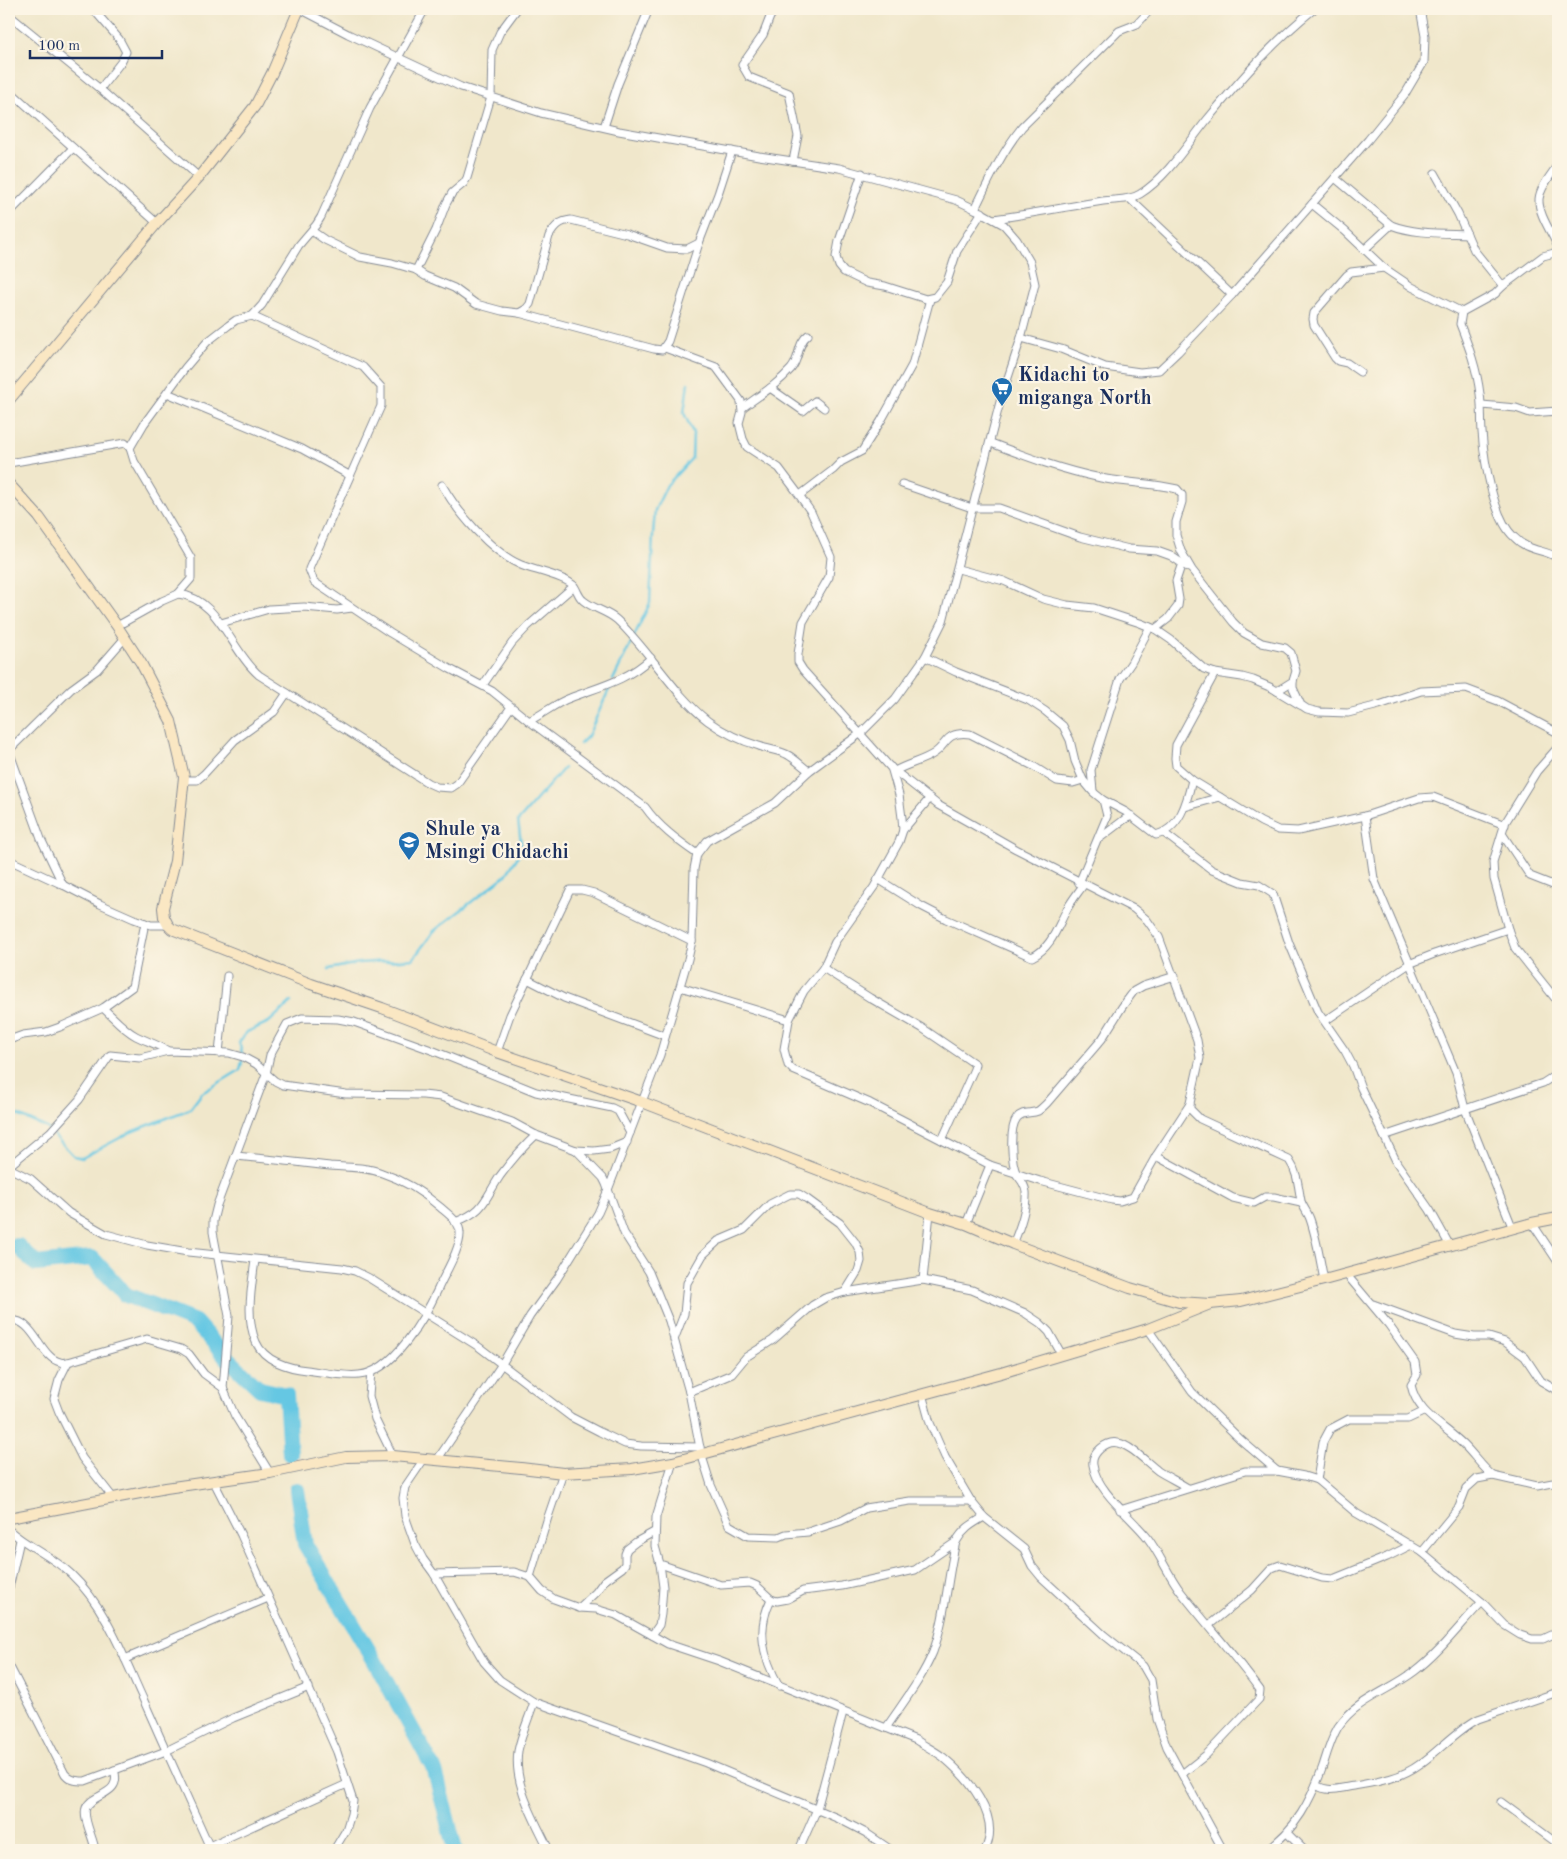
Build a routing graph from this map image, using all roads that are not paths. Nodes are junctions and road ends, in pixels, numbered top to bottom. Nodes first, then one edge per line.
1 (93, 9) edge
2 (300, 9) edge
3 (425, 9) edge
4 (517, 9) edge
5 (649, 9) edge
6 (776, 9) edge
7 (1151, 9) edge
8 (1314, 9) edge
9 (1420, 9) edge
10 (9, 15) edge
11 (399, 58) junction
12 (100, 89) junction
13 (9, 90) edge
14 (491, 97) junction
15 (604, 128) junction
16 (72, 148) junction
17 (732, 151) junction
18 (793, 161) junction
19 (1558, 164) edge
20 (862, 173) junction
21 (1435, 173) dead end
22 (199, 177) junction
23 (1335, 178) junction
24 (1130, 199) junction
25 (1312, 204) junction
26 (979, 210) junction
27 (9, 213) edge
28 (994, 219) junction
29 (157, 223) junction
30 (1391, 225) junction
31 (312, 231) junction
32 (1467, 234) junction
33 (699, 243) junction
34 (1558, 247) edge
35 (1364, 250) junction
36 (1558, 252) edge
37 (1384, 268) junction
38 (416, 270) junction
39 (1503, 286) junction
40 (1232, 295) junction
41 (930, 299) junction
42 (1462, 312) junction
43 (518, 313) junction
44 (252, 316) junction
45 (808, 335) dead end
46 (1021, 338) junction
47 (665, 348) junction
48 (1360, 372) dead end
49 (770, 388) junction
50 (167, 393) junction
51 (9, 400) edge
52 (1482, 405) junction
53 (742, 408) junction
54 (824, 408) dead end
55 (1558, 411) edge
56 (991, 443) junction
57 (130, 448) junction
58 (9, 463) edge
59 (349, 475) junction
60 (9, 484) edge
61 (902, 484) dead end
62 (442, 485) dead end
63 (800, 495) junction
64 (972, 508) junction
65 (1558, 558) edge
66 (1182, 563) junction
67 (958, 569) junction
68 (1192, 570) junction
69 (574, 586) junction
70 (178, 594) junction
71 (352, 608) junction
72 (221, 623) junction
73 (116, 626) junction
74 (1153, 628) junction
75 (124, 639) junction
76 (925, 657) junction
77 (651, 658) junction
78 (1214, 673) junction
79 (1293, 681) junction
80 (483, 685) junction
81 (1277, 691) junction
82 (287, 693) junction
83 (1301, 705) junction
84 (511, 707) junction
85 (529, 721) junction
86 (860, 733) junction
87 (1558, 733) edge
88 (1558, 747) edge
89 (9, 751) edge
90 (893, 769) junction
91 (809, 771) junction
92 (184, 780) junction
93 (1083, 780) junction
94 (1192, 780) junction
95 (1093, 792) junction
96 (1220, 797) junction
97 (930, 798) junction
98 (1103, 800) junction
99 (1185, 807) junction
100 (1132, 816) junction
101 (1365, 816) junction
102 (1505, 825) junction
103 (903, 830) junction
104 (1164, 833) junction
105 (1503, 835) junction
106 (1097, 840) junction
107 (697, 854) junction
108 (9, 860) edge
109 (878, 879) junction
110 (1082, 883) junction
111 (63, 885) junction
112 (1558, 887) edge
113 (145, 923) junction
114 (168, 925) junction
115 (1508, 929) junction
116 (692, 940) junction
117 (1409, 964) junction
118 (823, 968) junction
119 (226, 976) dead end
120 (1174, 976) junction
121 (527, 979) junction
122 (680, 986) junction
123 (1558, 1002) edge
124 (103, 1008) junction
125 (789, 1020) junction
126 (1325, 1021) junction
127 (665, 1036) junction
128 (9, 1040) edge
129 (168, 1051) junction
130 (496, 1052) junction
131 (219, 1053) junction
132 (266, 1074) junction
133 (1558, 1074) edge
134 (642, 1102) junction
135 (1190, 1103) junction
136 (1465, 1109) junction
137 (630, 1133) junction
138 (536, 1135) junction
139 (1384, 1136) junction
140 (942, 1140) junction
141 (626, 1142) junction
142 (576, 1150) junction
143 (236, 1156) junction
144 (1156, 1156) junction
145 (990, 1165) junction
146 (9, 1167) edge
147 (1016, 1173) junction
148 (608, 1190) junction
149 (1301, 1203) junction
150 (930, 1213) junction
151 (1558, 1218) edge
152 (456, 1222) junction
153 (1532, 1223) junction
154 (966, 1224) junction
155 (1513, 1229) junction
156 (1013, 1244) junction
157 (1450, 1246) junction
158 (217, 1256) junction
159 (255, 1260) junction
160 (1558, 1262) edge
161 (1346, 1274) junction
162 (923, 1280) junction
163 (1324, 1280) junction
164 (845, 1292) junction
165 (1371, 1303) junction
166 (1210, 1304) junction
167 (426, 1314) junction
168 (9, 1321) edge
169 (1148, 1329) junction
170 (674, 1340) junction
171 (1062, 1355) junction
172 (68, 1362) junction
173 (502, 1364) junction
174 (371, 1372) junction
175 (224, 1388) junction
176 (1558, 1391) edge
177 (689, 1392) junction
178 (922, 1394) junction
179 (1423, 1412) junction
180 (700, 1450) junction
181 (393, 1456) junction
182 (424, 1459) junction
183 (436, 1460) junction
184 (673, 1462) junction
185 (1276, 1471) junction
186 (270, 1473) junction
187 (563, 1473) junction
188 (1493, 1476) junction
189 (1317, 1480) junction
190 (214, 1482) junction
191 (1558, 1482) edge
192 (1188, 1488) junction
193 (114, 1499) junction
194 (971, 1501) junction
195 (1120, 1510) junction
196 (984, 1517) junction
197 (9, 1518) edge
198 (9, 1530) edge
199 (654, 1532) junction
200 (20, 1540) junction
201 (956, 1542) junction
202 (1411, 1545) junction
203 (1422, 1552) junction
204 (660, 1564) junction
205 (434, 1574) junction
206 (530, 1577) junction
207 (9, 1588) edge
208 (268, 1598) junction
209 (771, 1599) junction
210 (1482, 1602) junction
211 (579, 1608) junction
212 (1209, 1625) junction
213 (1558, 1632) edge
214 (652, 1635) junction
215 (125, 1659) junction
216 (9, 1665) edge
217 (780, 1686) junction
218 (309, 1687) junction
219 (1558, 1692) edge
220 (534, 1702) junction
221 (843, 1712) junction
222 (886, 1728) junction
223 (166, 1751) junction
224 (114, 1770) junction
225 (1182, 1774) junction
226 (347, 1784) junction
227 (1316, 1784) junction
228 (1501, 1802) dead end
229 (817, 1809) junction
230 (1286, 1832) junction
231 (1558, 1844) edge
232 (210, 1848) edge
233 (1269, 1849) edge
234 (95, 1850) edge
235 (334, 1850) edge
236 (549, 1850) edge
237 (799, 1850) edge
238 (891, 1850) edge
239 (985, 1850) edge
240 (1223, 1850) edge
241 (1304, 1850) edge

1 - 12 street
2 - 11 street
2 - 22 street
3 - 11 street
4 - 14 street
5 - 15 street
6 - 18 street
7 - 26 street
8 - 24 street
9 - 23 street
10 - 12 street
11 - 14 street
11 - 31 street
12 - 22 street
13 - 16 street
14 - 15 street
14 - 38 street
15 - 17 street
16 - 27 street
16 - 29 street
17 - 18 street
17 - 33 street
18 - 20 street
19 - 34 street
20 - 26 street
20 - 41 street
21 - 32 street
22 - 29 street
23 - 25 street
23 - 30 street
24 - 28 street
24 - 40 street
25 - 35 street
25 - 40 street
26 - 28 street
26 - 41 street
28 - 46 street
29 - 51 street
30 - 32 street
30 - 35 street
31 - 38 street
31 - 44 street
32 - 39 street
33 - 43 street
33 - 47 street
35 - 37 street
36 - 39 street
37 - 42 street
37 - 48 street
38 - 43 street
39 - 42 street
40 - 46 street
41 - 63 street
42 - 52 street
43 - 47 street
44 - 50 street
44 - 59 street
45 - 49 street
46 - 56 street
47 - 53 street
49 - 53 street
49 - 54 street
50 - 57 street
50 - 59 street
52 - 55 street
52 - 65 street
53 - 63 street
56 - 64 street
56 - 68 street
57 - 58 street
57 - 70 street
59 - 71 street
60 - 73 street
61 - 64 street
62 - 69 street
63 - 86 street
64 - 66 street
64 - 67 street
66 - 68 street
66 - 74 street
67 - 74 street
67 - 76 street
68 - 79 street
69 - 77 street
69 - 80 street
70 - 72 street
70 - 73 street
71 - 72 street
71 - 80 street
72 - 82 street
73 - 75 street
74 - 78 street
74 - 95 street
75 - 89 street
75 - 92 street
76 - 86 street
76 - 93 street
77 - 85 street
77 - 91 street
78 - 81 street
78 - 94 street
79 - 81 street
79 - 83 street
80 - 84 street
81 - 83 street
82 - 84 street
82 - 92 street
83 - 87 street
84 - 85 street
85 - 107 street
86 - 90 street
86 - 91 street
88 - 102 street
89 - 111 street
90 - 93 street
90 - 97 street
90 - 103 street
91 - 107 street
92 - 114 street
93 - 95 street
94 - 96 street
94 - 99 street
95 - 98 street
96 - 99 street
96 - 101 street
97 - 103 street
97 - 110 street
98 - 100 street
98 - 106 street
99 - 104 street
100 - 104 street
100 - 106 street
101 - 102 street
101 - 117 street
102 - 105 street
103 - 109 street
104 - 126 street
105 - 112 street
105 - 115 street
106 - 110 street
107 - 116 street
108 - 111 street
109 - 110 street
109 - 118 street
110 - 120 street
111 - 113 street
113 - 114 street
113 - 124 street
114 - 130 street
115 - 117 street
115 - 123 street
116 - 121 street
116 - 122 street
117 - 126 street
117 - 136 street
118 - 125 street
118 - 140 street
119 - 131 street
120 - 135 street
120 - 147 street
121 - 127 street
121 - 130 street
122 - 125 street
122 - 127 street
124 - 128 street
124 - 129 street
125 - 140 street
126 - 139 street
127 - 134 street
129 - 131 street
129 - 146 street
130 - 134 street
131 - 132 street
132 - 137 street
132 - 138 street
132 - 143 street
133 - 136 street
134 - 137 street
134 - 150 street
135 - 144 street
135 - 149 street
136 - 139 street
136 - 155 street
137 - 141 street
138 - 142 street
138 - 152 street
139 - 157 street
140 - 145 street
141 - 142 street
141 - 148 street
142 - 148 street
143 - 152 street
143 - 158 street
144 - 147 street
144 - 149 street
145 - 147 street
145 - 154 street
146 - 158 street
147 - 156 street
148 - 170 street
148 - 173 street
149 - 163 street
150 - 154 street
150 - 162 street
151 - 153 street
152 - 167 street
153 - 155 street
153 - 160 street
154 - 156 street
155 - 157 street
156 - 166 street
157 - 161 street
158 - 159 street
158 - 175 street
159 - 167 street
159 - 174 street
161 - 163 street
161 - 165 street
162 - 164 street
162 - 171 street
163 - 166 street
164 - 170 street
164 - 177 street
165 - 176 street
165 - 179 street
166 - 169 street
167 - 173 street
167 - 174 street
168 - 172 street
169 - 171 street
169 - 185 street
170 - 177 street
171 - 178 street
172 - 175 street
172 - 193 street
173 - 180 street
173 - 183 street
174 - 181 street
175 - 186 street
177 - 180 street
178 - 180 street
178 - 194 street
179 - 188 street
179 - 189 street
180 - 184 street
180 - 194 street
181 - 182 street
181 - 186 street
182 - 183 street
182 - 205 street
183 - 187 street
184 - 187 street
184 - 199 street
185 - 189 street
185 - 192 street
186 - 190 street
187 - 206 street
188 - 191 street
188 - 203 street
189 - 202 street
190 - 193 street
190 - 208 street
192 - 195 street
192 - 195 street
193 - 197 street
194 - 196 street
195 - 212 street
196 - 201 street
196 - 225 street
198 - 200 street
199 - 204 street
199 - 211 street
200 - 207 street
200 - 215 street
201 - 209 street
201 - 222 street
202 - 203 street
202 - 212 street
203 - 210 street
204 - 209 street
204 - 214 street
205 - 206 street
205 - 220 street
206 - 211 street
208 - 215 street
208 - 218 street
209 - 217 street
210 - 213 street
210 - 227 street
211 - 214 street
212 - 225 street
214 - 217 street
215 - 223 street
216 - 224 street
217 - 221 street
218 - 223 street
218 - 226 street
219 - 227 street
220 - 229 street
220 - 236 street
221 - 222 street
221 - 229 street
222 - 239 street
223 - 224 street
223 - 232 street
224 - 234 street
225 - 240 street
226 - 232 street
226 - 235 street
227 - 230 street
228 - 231 street
229 - 237 street
229 - 238 street
230 - 233 street
230 - 241 street

